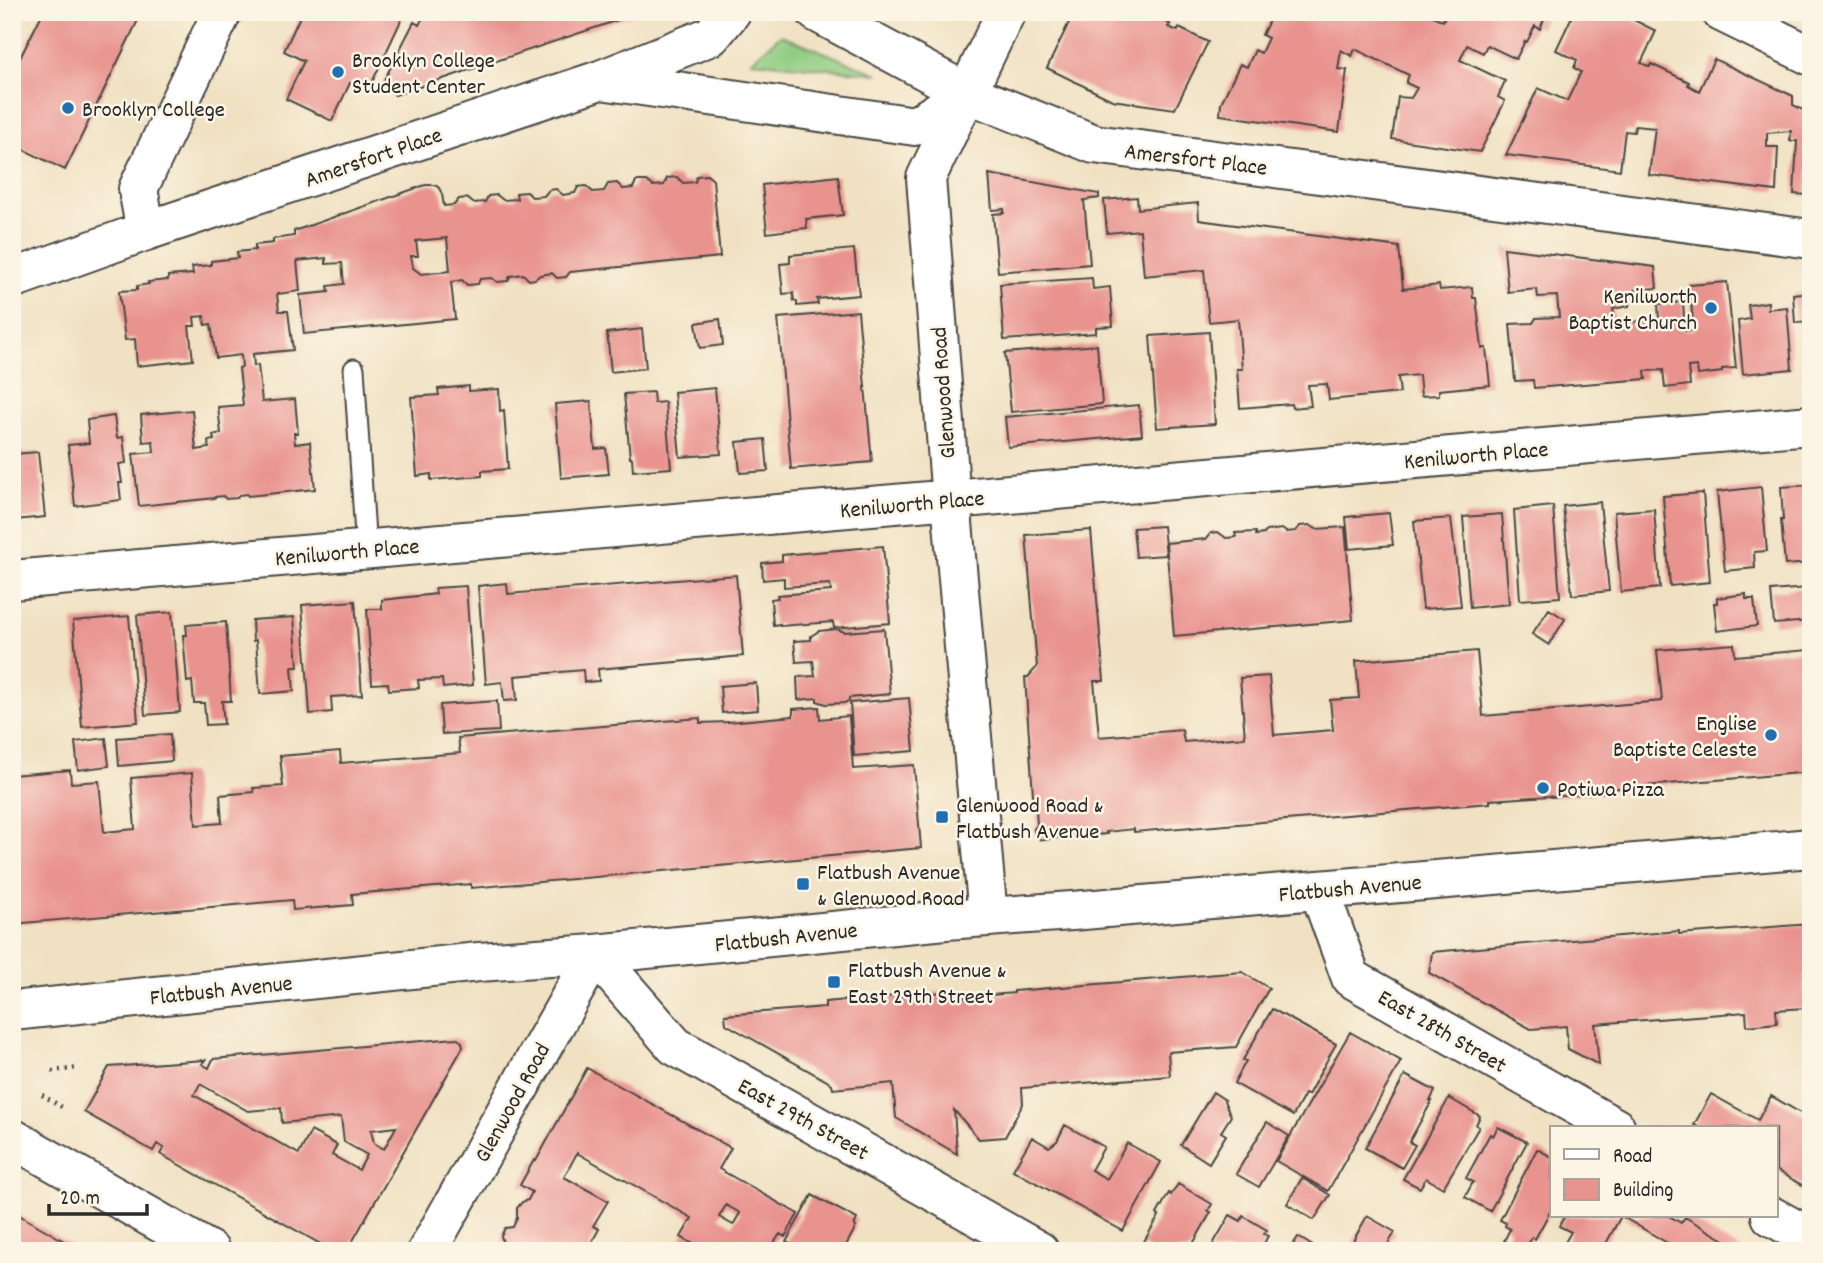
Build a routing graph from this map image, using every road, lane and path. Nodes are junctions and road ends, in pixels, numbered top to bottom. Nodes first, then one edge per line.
1 (19, 12) edge
2 (222, 12) edge
3 (731, 12) edge
4 (816, 12) edge
5 (1006, 12) edge
6 (1721, 12) edge
7 (12, 26) edge
8 (1811, 56) edge
9 (600, 80) junction
10 (967, 93) junction
11 (146, 231) junction
12 (1811, 239) edge
13 (12, 279) edge
14 (354, 369) dead end
15 (1811, 425) edge
16 (951, 500) junction
17 (366, 550) junction
18 (12, 580) edge
19 (1811, 848) edge
20 (1319, 890) junction
21 (988, 916) junction
22 (595, 954) junction
23 (12, 1011) edge
24 (78, 1068) dead end
25 (51, 1071) dead end
26 (42, 1095) dead end
27 (65, 1109) dead end
28 (1612, 1126) edge
29 (12, 1138) edge
30 (1775, 1218) edge
31 (1811, 1238) edge
32 (210, 1251) edge
33 (427, 1251) edge
34 (1039, 1251) edge

1 - 7 path
2 - 11 street
3 - 9 street, Amersfort Place
4 - 10 street
5 - 10 street, Glenwood Road
6 - 8 street
9 - 10 street, Amersfort Place
9 - 11 street, Amersfort Place
10 - 12 street, Amersfort Place
10 - 16 street, Glenwood Road
11 - 13 street, Amersfort Place
14 - 17 lane
15 - 16 street, Kenilworth Place
16 - 17 street, Kenilworth Place
16 - 21 street, Glenwood Road
17 - 18 street, Kenilworth Place
19 - 20 street, Flatbush Avenue
20 - 21 street, Flatbush Avenue
20 - 28 street, East 28th Street
21 - 22 street, Flatbush Avenue
22 - 23 street, Flatbush Avenue
22 - 33 street, Glenwood Road
22 - 34 street, East 29th Street
24 - 25 path
26 - 27 path
29 - 32 street
30 - 31 street

